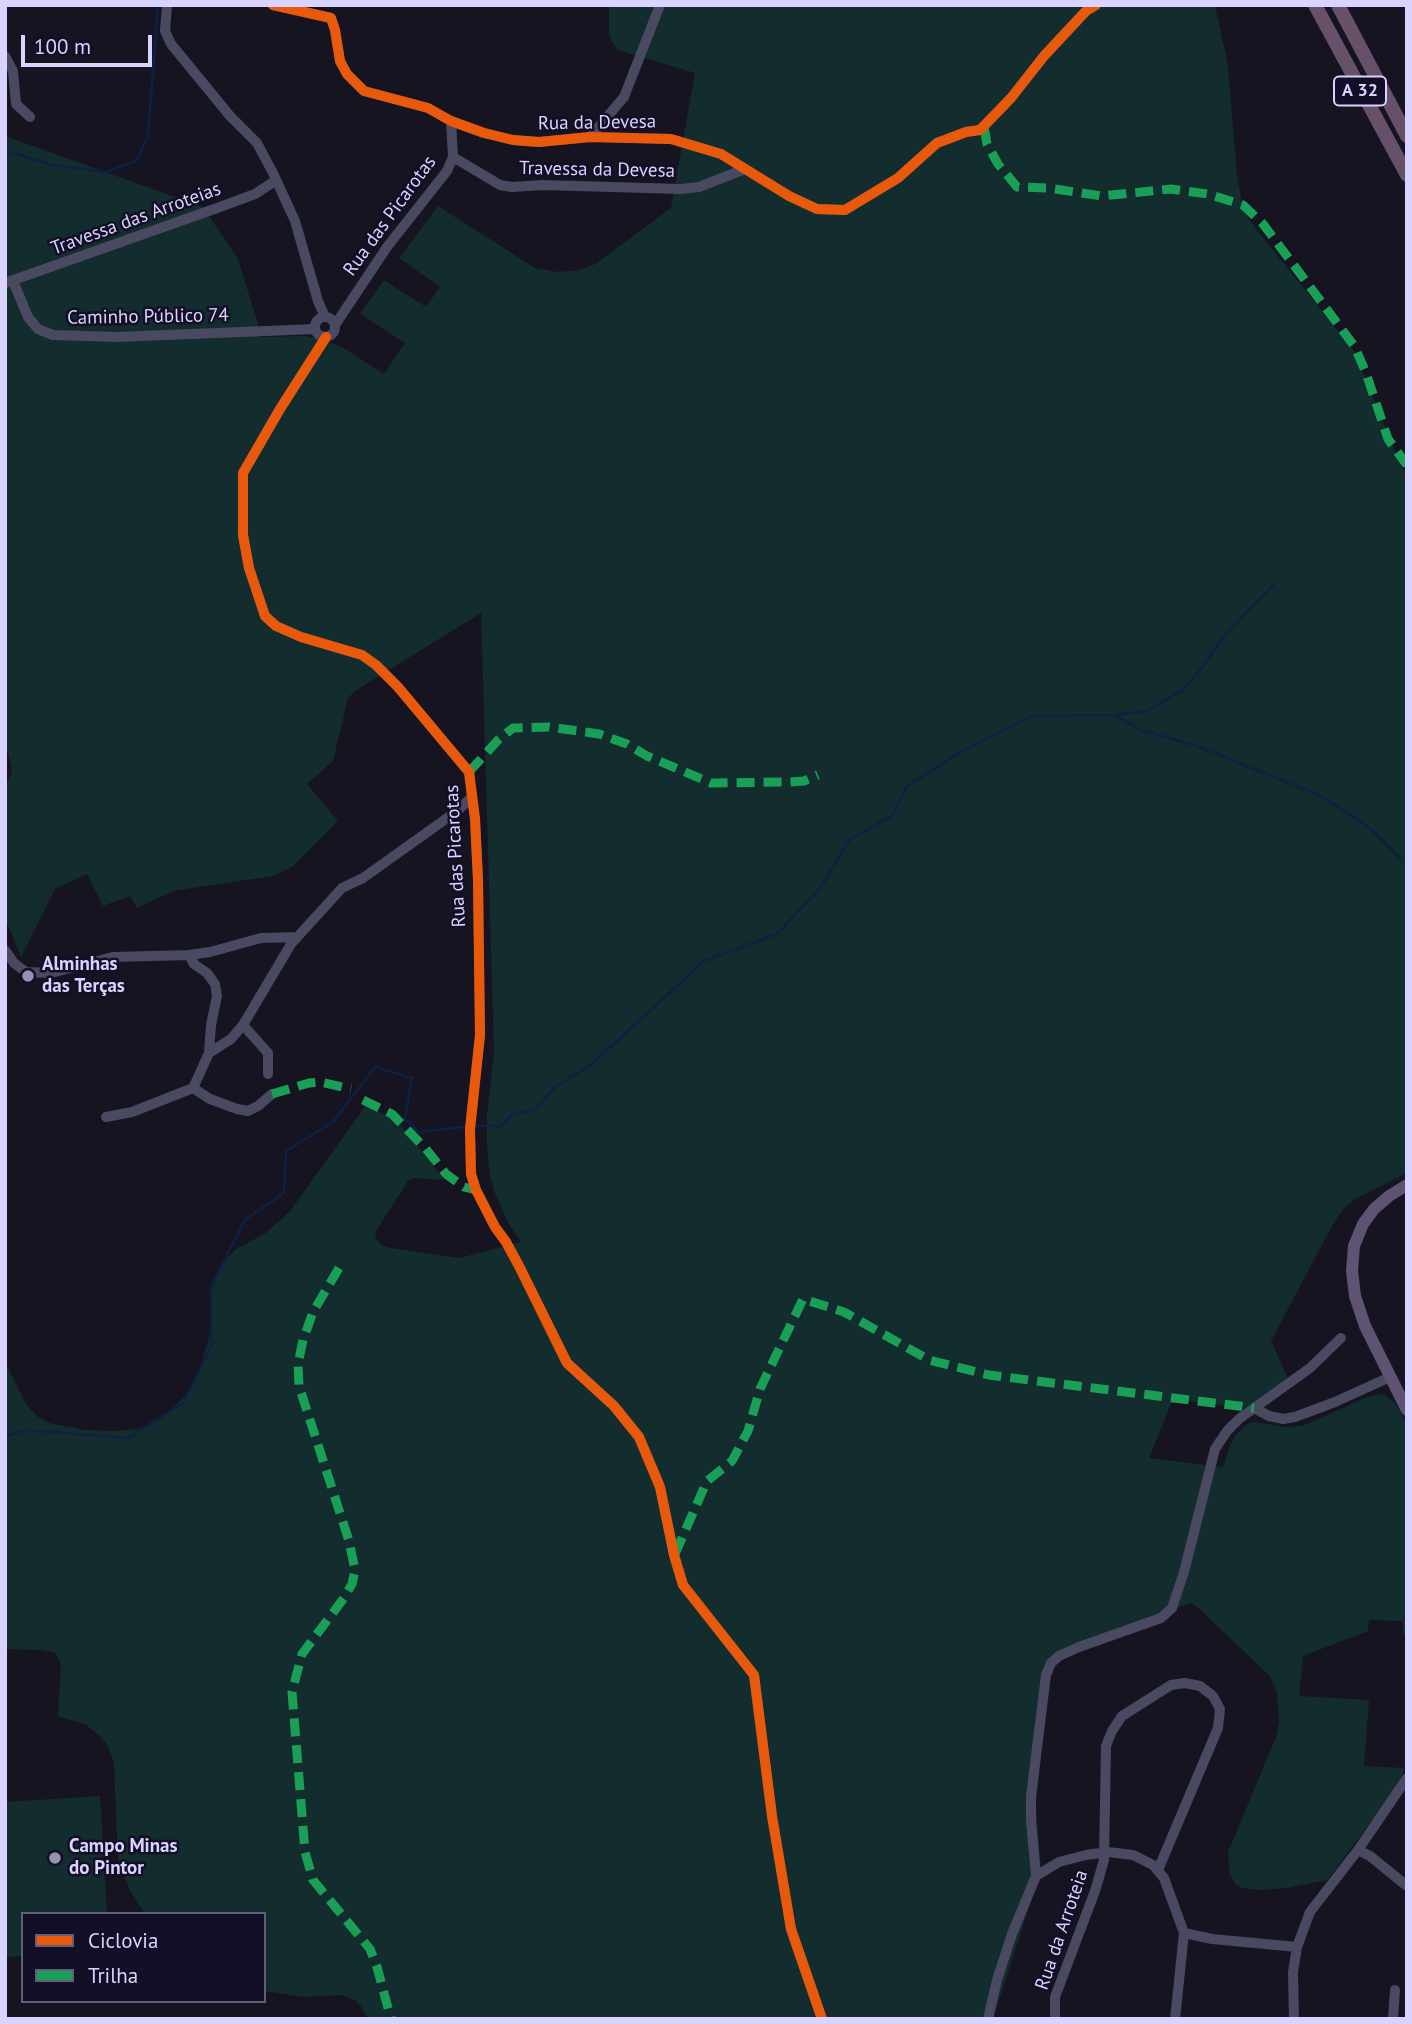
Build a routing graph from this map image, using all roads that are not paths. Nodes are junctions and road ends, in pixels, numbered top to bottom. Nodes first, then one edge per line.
1 (167, 5) edge
2 (273, 5) edge
3 (660, 5) edge
4 (1096, 5) edge
5 (1315, 5) edge
6 (1338, 5) edge
7 (5, 56) edge
8 (30, 117) dead end
9 (451, 121) junction
10 (1407, 136) edge
11 (590, 137) junction
12 (453, 157) junction
13 (745, 169) junction
14 (1407, 175) edge
15 (275, 181) junction
16 (9, 282) edge
17 (325, 317) junction
18 (335, 325) junction
19 (315, 330) junction
20 (326, 337) junction
21 (472, 797) junction
22 (296, 937) junction
23 (5, 950) edge
24 (190, 955) junction
25 (243, 1025) junction
26 (209, 1053) junction
27 (268, 1074) dead end
28 (193, 1088) junction
29 (272, 1094) dead end
30 (106, 1117) dead end
31 (1407, 1185) edge
32 (1341, 1338) dead end
33 (1390, 1377) junction
34 (1254, 1408) junction
35 (1407, 1410) edge
36 (1407, 1778) edge
37 (1358, 1850) junction
38 (1105, 1853) junction
39 (1158, 1870) junction
40 (1036, 1876) junction
41 (1407, 1886) edge
42 (1184, 1933) junction
43 (1297, 1947) junction
44 (1395, 1990) dead end
45 (822, 2019) edge
46 (988, 2019) edge
47 (1055, 2019) edge
48 (1175, 2019) edge
49 (1294, 2019) edge
50 (1393, 2019) edge

1 - 15 street
2 - 9 street, Rua da Devesa
3 - 11 street
4 - 13 street, Rua da Devesa
5 - 14 highway, A 32
6 - 10 highway, A 32
7 - 8 street
9 - 11 street, Rua da Devesa
9 - 12 street, Rua das Picarotas
11 - 13 street, Rua da Devesa
12 - 13 street, Travessa da Devesa
12 - 18 street, Rua das Picarotas
15 - 16 street, Travessa das Arroteias
15 - 17 street
16 - 19 street, Caminho Público 74
17 - 18 street
17 - 19 street
18 - 20 street
19 - 20 street
20 - 21 street, Rua das Picarotas
21 - 22 street
21 - 45 street, Rua das Picarotas
22 - 24 street
22 - 25 street
23 - 24 street
24 - 26 street
25 - 26 street
25 - 27 street
26 - 28 street
28 - 29 street
28 - 30 street
31 - 33 main road
32 - 34 street
33 - 34 street
33 - 35 main road
34 - 40 street
36 - 37 street
37 - 41 street
37 - 43 street
38 - 39 street
38 - 39 street, Rua da Arroteia
38 - 40 street
38 - 47 street, Rua da Arroteia
39 - 42 street
40 - 46 street
42 - 43 street
42 - 48 street
43 - 49 street
44 - 50 street

